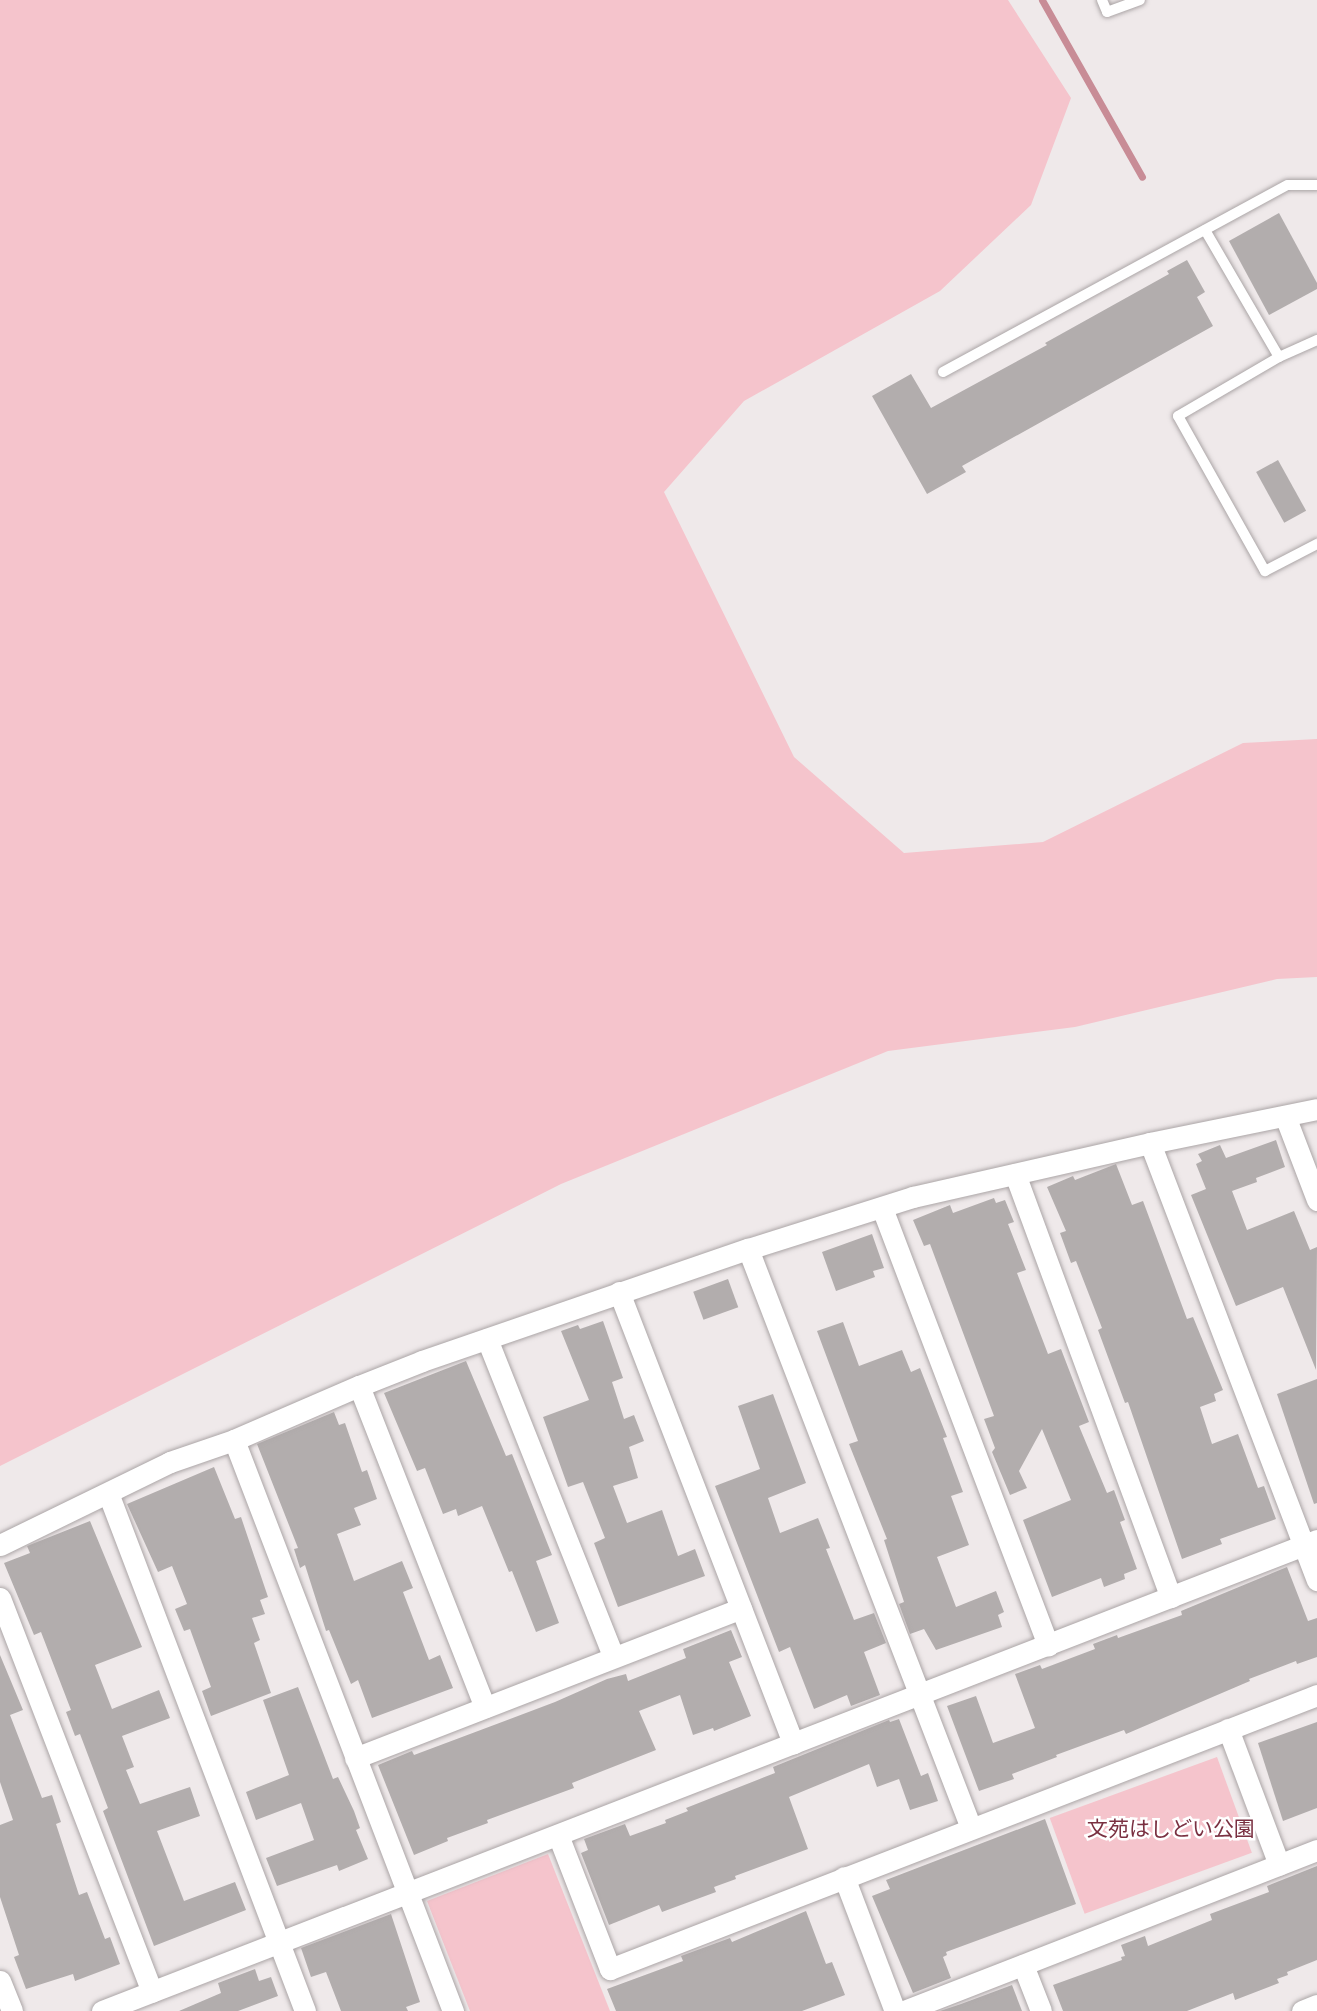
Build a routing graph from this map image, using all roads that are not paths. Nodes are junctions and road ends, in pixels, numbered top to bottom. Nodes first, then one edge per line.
1 (1102, 0) edge
2 (1140, 0) edge
3 (1317, 186) edge
4 (1205, 230) junction
5 (1317, 340) edge
6 (1279, 357) junction
7 (943, 372) dead end
8 (1317, 544) edge
9 (1317, 1109) edge
10 (1285, 1116) junction
11 (1150, 1143) junction
12 (1015, 1174) junction
13 (1317, 1200) edge
14 (882, 1208) junction
15 (748, 1249) junction
16 (618, 1292) junction
17 (487, 1339) junction
18 (359, 1386) junction
19 (234, 1440) junction
20 (108, 1493) junction
21 (1310, 1543) edge
22 (0, 1545) edge
23 (1317, 1580) edge
24 (1171, 1597) junction
25 (0, 1598) edge
26 (741, 1608) junction
27 (1048, 1646) junction
28 (613, 1656) junction
29 (920, 1695) junction
30 (1317, 1695) edge
31 (485, 1707) junction
32 (1228, 1729) junction
33 (793, 1744) junction
34 (355, 1758) junction
35 (971, 1828) junction
36 (558, 1835) junction
37 (1317, 1850) edge
38 (1279, 1865) junction
39 (844, 1877) junction
40 (407, 1892) junction
41 (278, 1942) junction
42 (1023, 1965) junction
43 (0, 1981) edge
44 (152, 1993) junction
45 (1317, 2005) edge
46 (12, 2011) edge
47 (102, 2011) edge
48 (304, 2011) edge
49 (453, 2011) edge
50 (895, 2011) edge
51 (904, 2011) edge
52 (1041, 2011) edge
53 (1302, 2011) edge

1 - 2 lane
3 - 4 lane
4 - 6 lane
4 - 7 lane
5 - 6 lane
6 - 8 lane
9 - 10 street
10 - 11 street
10 - 13 street
11 - 12 street
11 - 21 street
12 - 14 street
12 - 24 street
14 - 15 street
14 - 27 street
15 - 16 street
15 - 29 street
16 - 17 street
16 - 26 street
17 - 18 street
17 - 28 street
18 - 19 street
18 - 31 street
19 - 20 street
19 - 34 street
20 - 22 street
20 - 41 street
21 - 23 street
21 - 24 street
24 - 27 street
25 - 44 street
26 - 28 street
26 - 33 street
27 - 29 street
28 - 31 street
29 - 33 street
29 - 35 street
30 - 32 street
31 - 34 street
32 - 35 street
32 - 38 street
33 - 36 street
34 - 40 street
35 - 39 street
36 - 39 street
36 - 40 street
37 - 38 street
38 - 42 street
39 - 50 street
40 - 41 street
40 - 49 street
41 - 44 street
41 - 48 street
42 - 51 street
42 - 52 street
43 - 46 street
44 - 47 street
45 - 53 street

